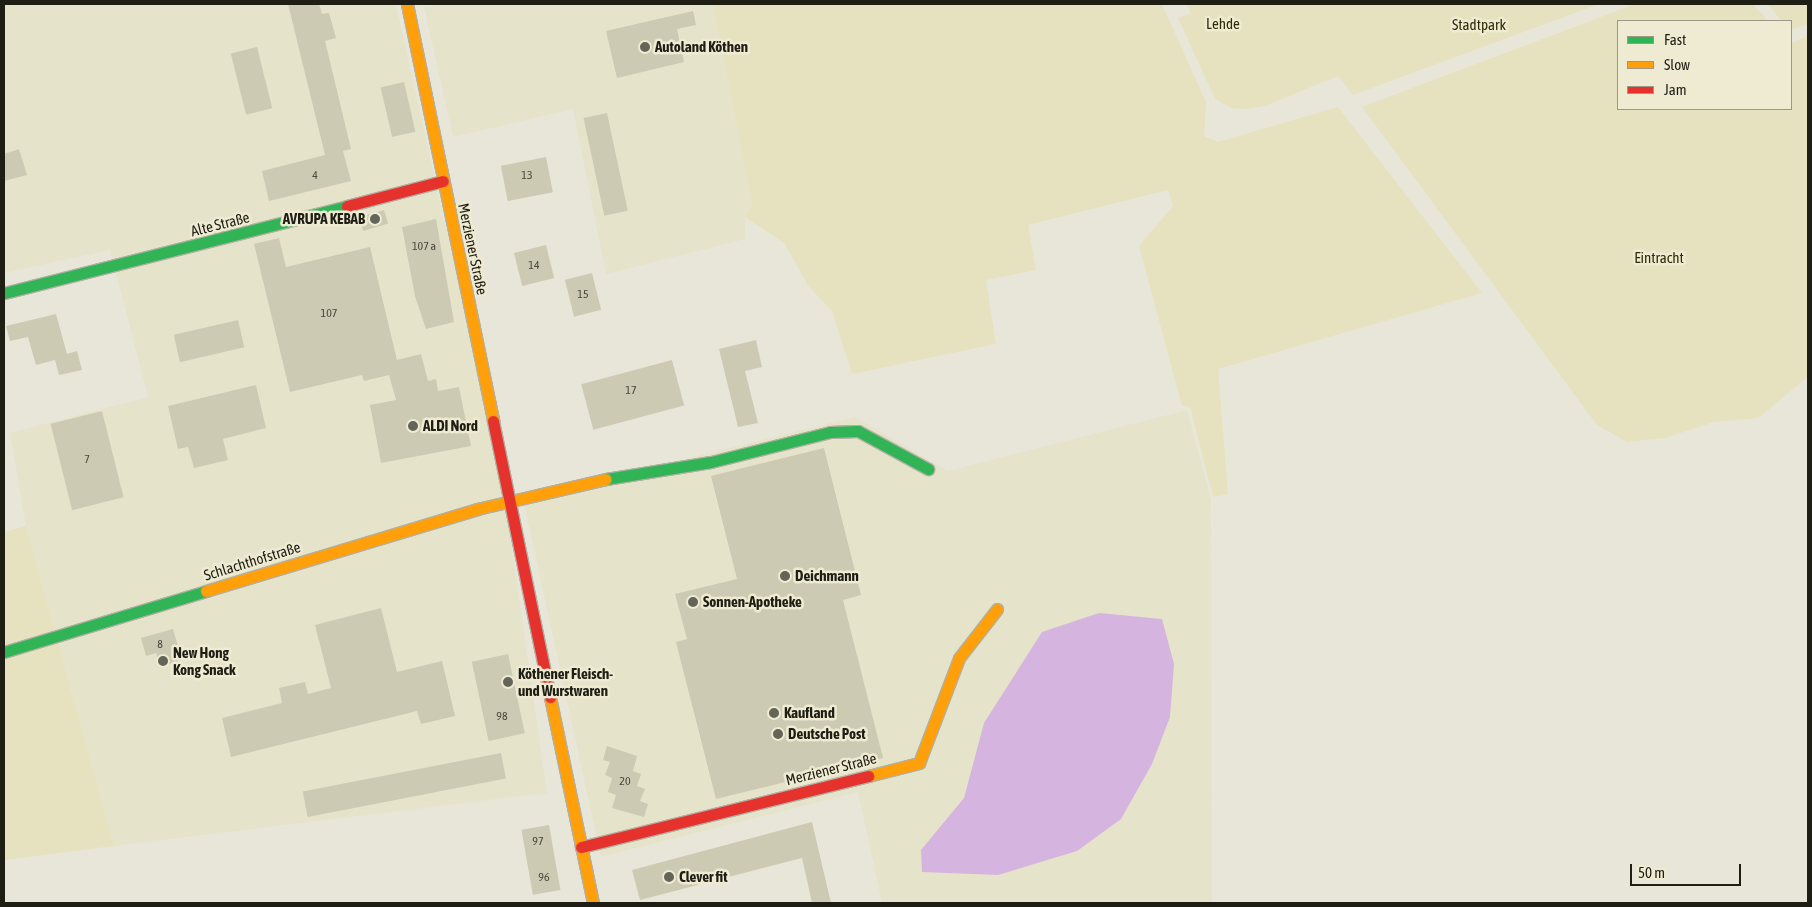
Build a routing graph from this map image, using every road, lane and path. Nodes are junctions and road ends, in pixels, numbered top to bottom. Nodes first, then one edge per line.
1 (406, 4) edge
2 (443, 181) junction
3 (4, 293) edge
4 (928, 469) dead end
5 (509, 501) junction
6 (997, 609) dead end
7 (4, 652) edge
8 (581, 846) junction
9 (593, 903) edge

1 - 2 main road, Merziener Straße
2 - 3 main road, Alte Straße
2 - 5 main road, Merziener Straße
4 - 5 main road
5 - 7 main road, Schlachthofstraße
5 - 8 main road, Merziener Straße
6 - 8 main road, Merziener Straße
8 - 9 main road, Merziener Straße

